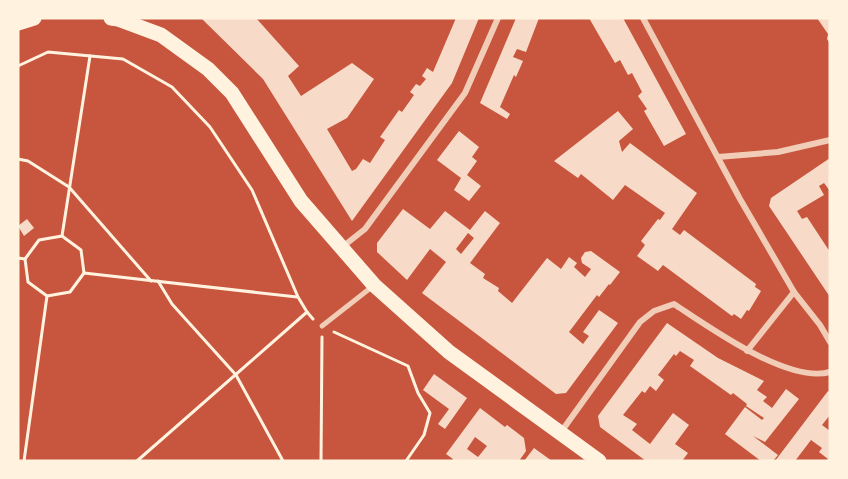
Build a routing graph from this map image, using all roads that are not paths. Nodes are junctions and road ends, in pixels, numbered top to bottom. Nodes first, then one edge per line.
1 (34, 18) edge
2 (111, 18) edge
3 (498, 18) edge
4 (643, 18) edge
5 (18, 23) edge
6 (830, 140) edge
7 (718, 157) junction
8 (341, 248) junction
9 (374, 285) junction
10 (794, 292) junction
11 (322, 326) road end
12 (830, 342) edge
13 (747, 351) junction
14 (830, 372) edge
15 (560, 432) junction
16 (599, 461) edge

1 - 5 main road
2 - 8 main road
3 - 8 street
4 - 7 street
6 - 7 street
7 - 10 street
8 - 9 main road
9 - 11 street
9 - 15 main road
10 - 12 street
10 - 13 street
13 - 14 street
13 - 15 street
15 - 16 main road

